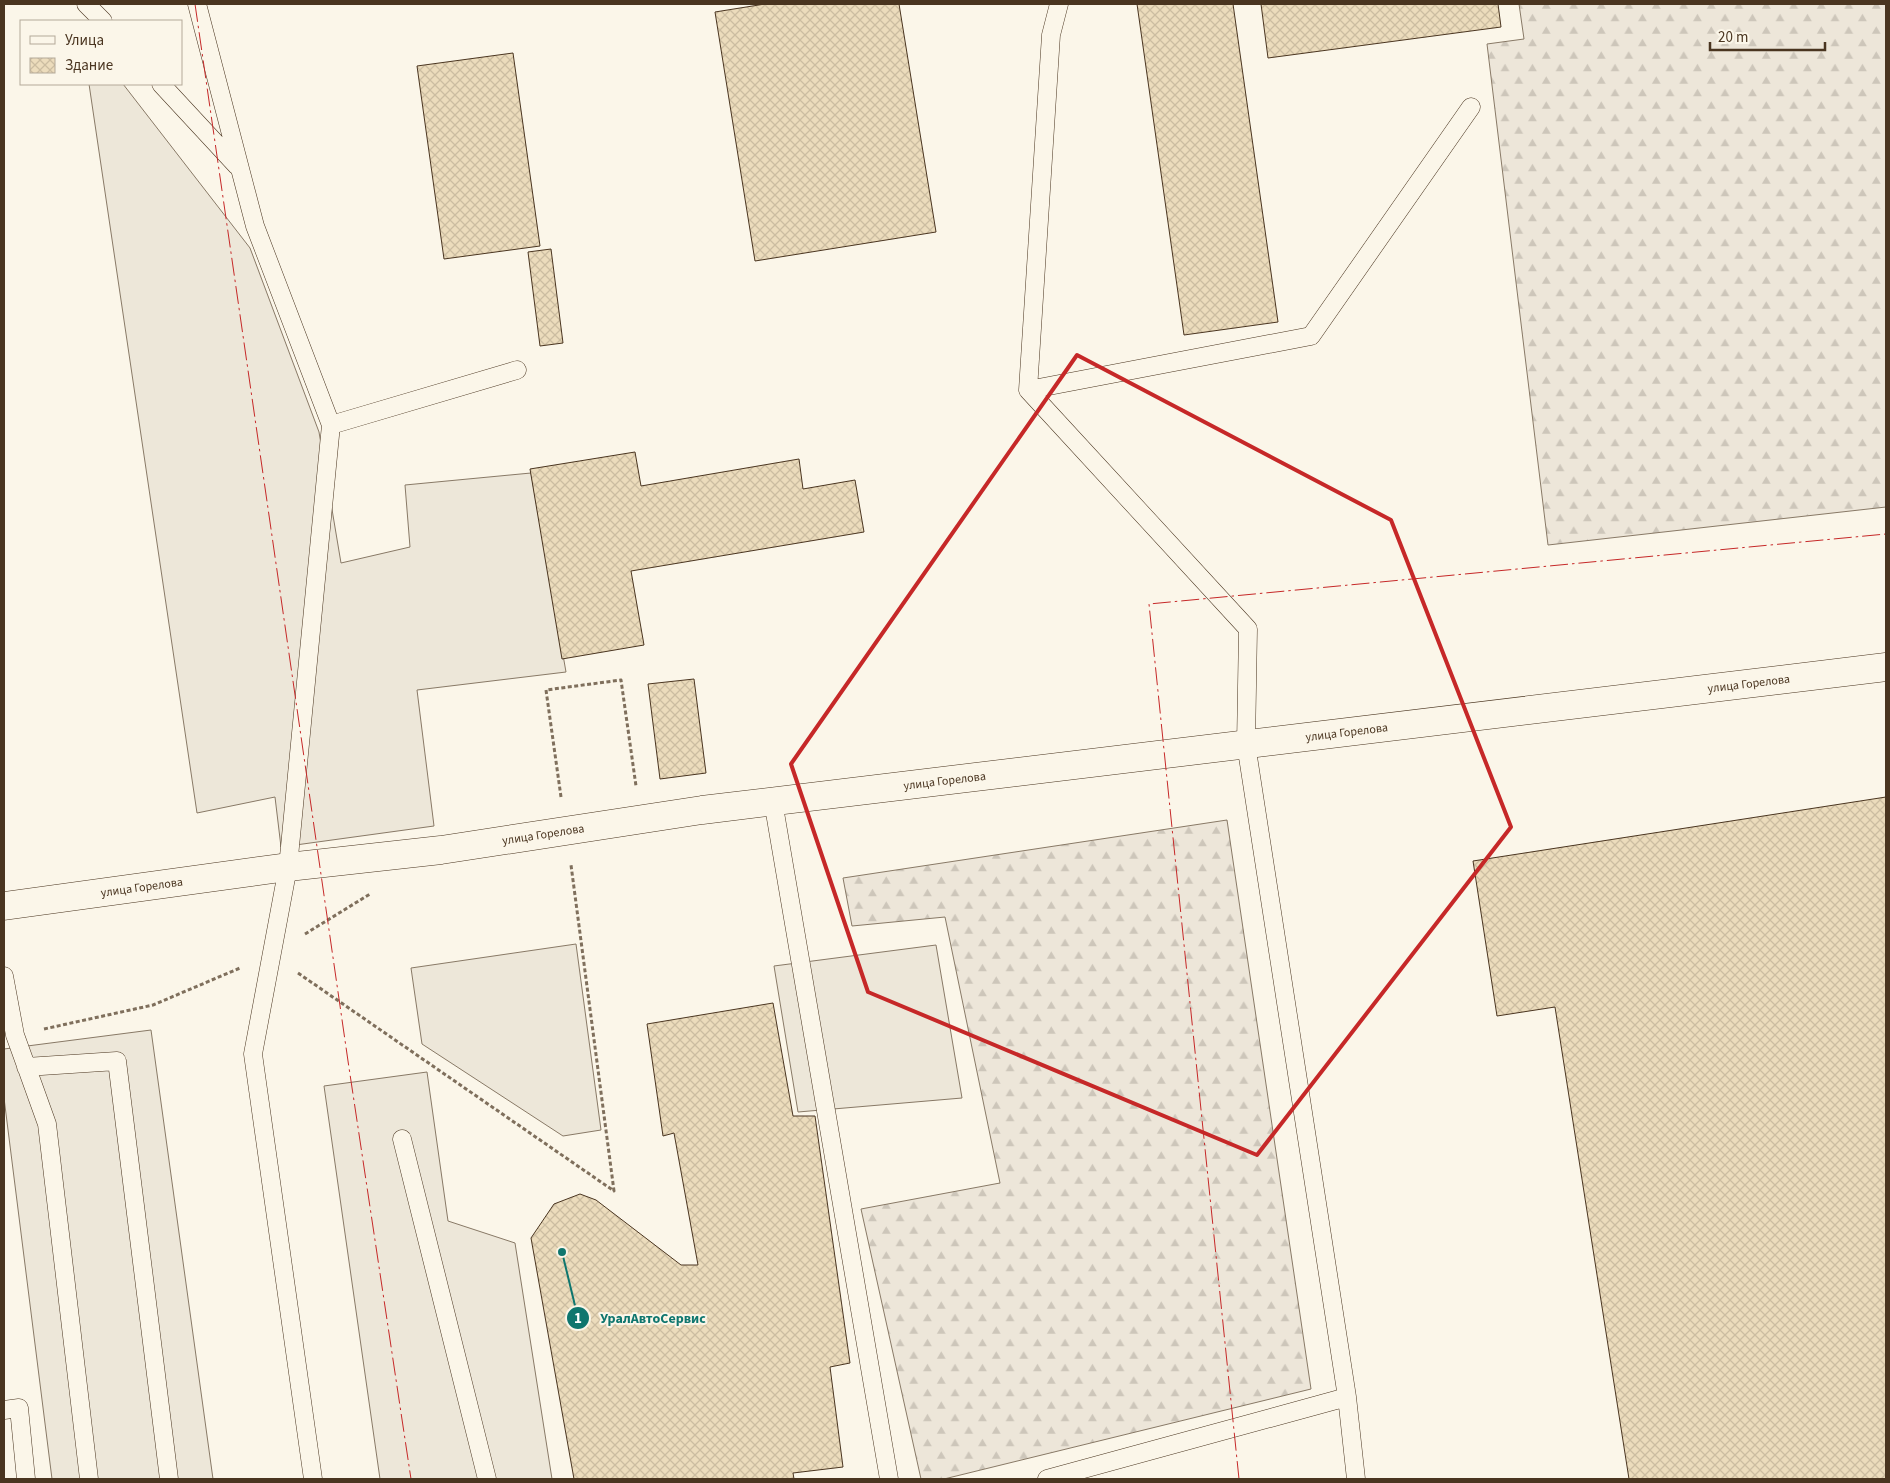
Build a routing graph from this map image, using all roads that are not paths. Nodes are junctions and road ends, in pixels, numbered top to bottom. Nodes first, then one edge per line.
1 (86, 4) edge
2 (196, 4) edge
3 (1060, 4) edge
4 (102, 20) edge
5 (162, 85) edge
6 (1471, 107) dead end
7 (240, 168) junction
8 (518, 370) dead end
9 (1028, 390) junction
10 (331, 425) junction
11 (1886, 667) edge
12 (1246, 744) junction
13 (773, 801) junction
14 (288, 867) junction
15 (4, 906) edge
16 (4, 976) edge
17 (26, 1067) junction
18 (402, 1139) dead end
19 (1347, 1397) junction
20 (4, 1410) edge
21 (26, 1479) edge
22 (89, 1479) edge
23 (169, 1479) edge
24 (312, 1479) edge
25 (488, 1479) edge
26 (889, 1479) edge
27 (1047, 1479) edge
28 (1356, 1479) edge

1 - 4 lane
2 - 7 lane
3 - 9 lane
5 - 7 lane
6 - 9 lane
7 - 10 lane
8 - 10 lane
9 - 12 lane
10 - 14 lane
11 - 12 street, улица Горелова
12 - 13 street, улица Горелова
12 - 19 lane
13 - 14 street, улица Горелова
13 - 26 lane
14 - 15 street, улица Горелова
14 - 24 lane
16 - 17 lane
17 - 22 lane
17 - 23 lane
18 - 25 lane
19 - 27 lane
19 - 28 lane
20 - 21 lane

